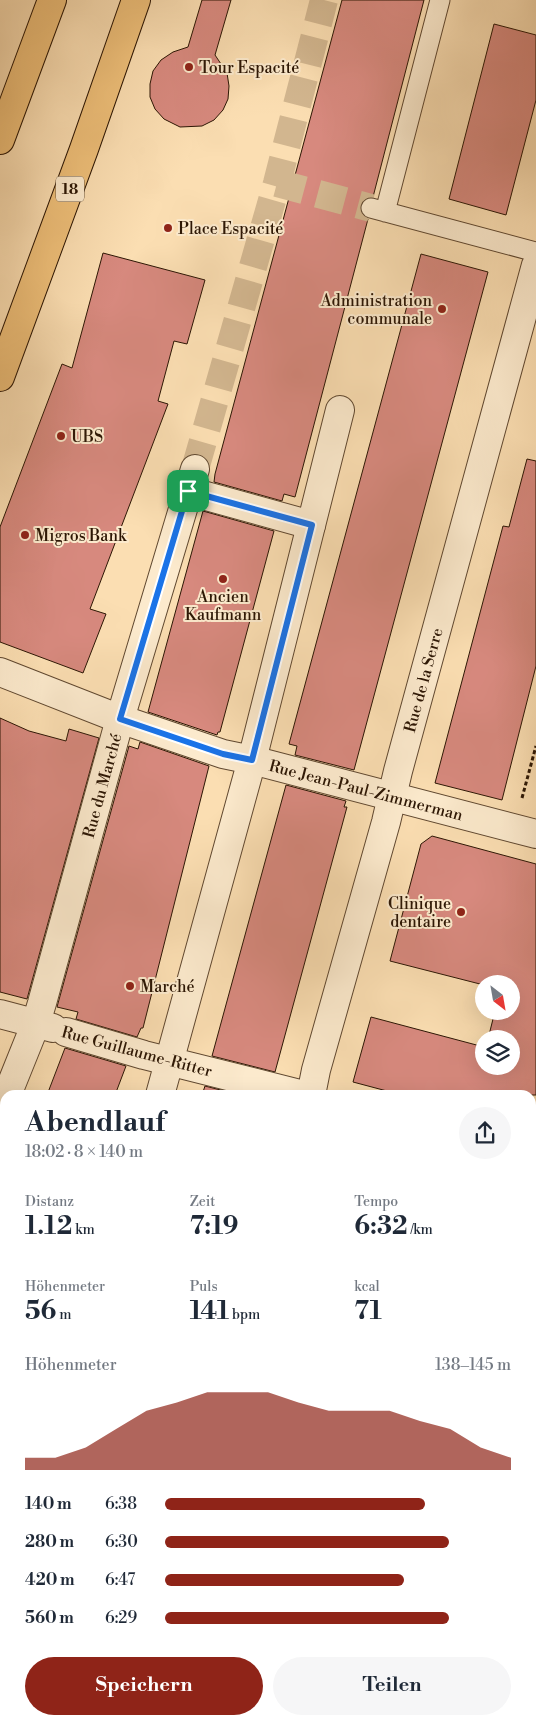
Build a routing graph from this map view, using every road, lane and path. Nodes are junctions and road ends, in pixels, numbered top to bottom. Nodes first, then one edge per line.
1 (52, 0) edge
2 (136, 0) edge
3 (440, 0) edge
4 (0, 140) edge
5 (536, 252) edge
6 (536, 265) edge
7 (0, 377) edge
8 (340, 410) dead end
9 (312, 525) junction
10 (0, 672) edge
11 (120, 719) junction
12 (536, 746) edge
13 (252, 760) junction
14 (392, 795) junction
15 (521, 801) dead end
16 (536, 834) edge
17 (0, 1014) edge
18 (36, 1023) junction
19 (170, 1061) junction
20 (9, 1090) edge
21 (161, 1090) edge
22 (284, 1090) edge
23 (312, 1090) edge

1 - 4 main road
2 - 7 main road, 18
3 - 5 lane
6 - 14 street, Rue de la Serre
8 - 9 street
9 - 11 street, Rue du Marché
9 - 13 street
10 - 11 street, Rue Jean-Paul-Zimmerman
11 - 13 street, Rue Jean-Paul-Zimmerman
11 - 18 street, Rue du Marché
12 - 15 path
13 - 14 street, Rue Jean-Paul-Zimmerman
13 - 19 street
14 - 16 street, Rue Jean-Paul-Zimmerman
14 - 23 street, Rue de la Serre
17 - 18 street, Rue Guillaume-Ritter
18 - 19 street, Rue Guillaume-Ritter
18 - 20 street, Rue du Marché
19 - 21 street
19 - 22 street, Rue Guillaume-Ritter

